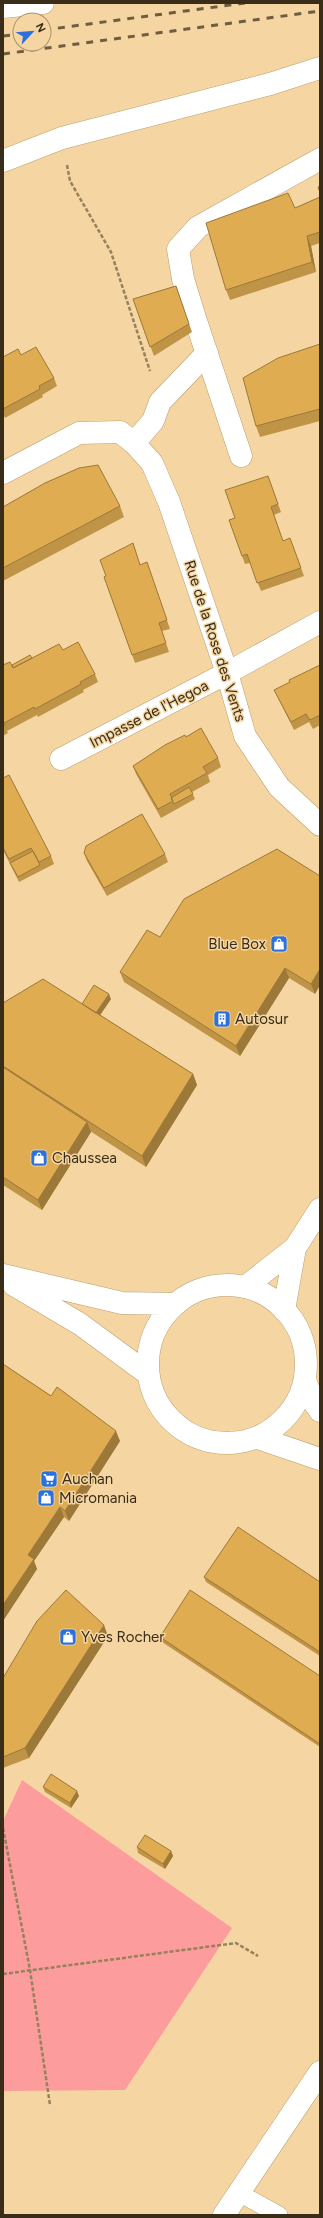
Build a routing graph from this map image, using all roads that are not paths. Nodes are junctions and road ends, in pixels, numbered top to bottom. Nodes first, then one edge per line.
1 (43, 3) edge
2 (3, 8) edge
3 (320, 68) edge
4 (320, 159) edge
5 (3, 161) edge
6 (206, 353) junction
7 (134, 443) junction
8 (241, 456) dead end
9 (3, 473) edge
10 (320, 622) edge
11 (227, 673) junction
12 (61, 759) dead end
13 (320, 824) edge
14 (320, 1209) edge
15 (295, 1248) junction
16 (3, 1275) edge
17 (3, 1278) edge
18 (245, 1287) junction
19 (176, 1304) junction
20 (284, 1310) junction
21 (148, 1374) junction
22 (305, 1380) junction
23 (320, 1410) edge
24 (258, 1438) junction
25 (320, 1459) edge
26 (320, 2072) edge
27 (240, 2192) junction
28 (224, 2215) edge
29 (279, 2215) edge

1 - 2 street
3 - 5 street
4 - 6 street
6 - 7 street
6 - 8 street
7 - 9 street, Rue de la Rose des Vents
7 - 11 street, Rue de la Rose des Vents
10 - 11 street, Impasse de l'Hegoa
11 - 12 street, Impasse de l'Hegoa
11 - 13 street, Rue de la Rose des Vents
14 - 15 street
15 - 18 street
15 - 20 street
16 - 19 street
17 - 21 street
18 - 19 street
18 - 20 street
19 - 21 street
20 - 22 street
21 - 24 street
22 - 23 street
22 - 24 street
24 - 25 street
26 - 27 street
27 - 28 street
27 - 29 lane

